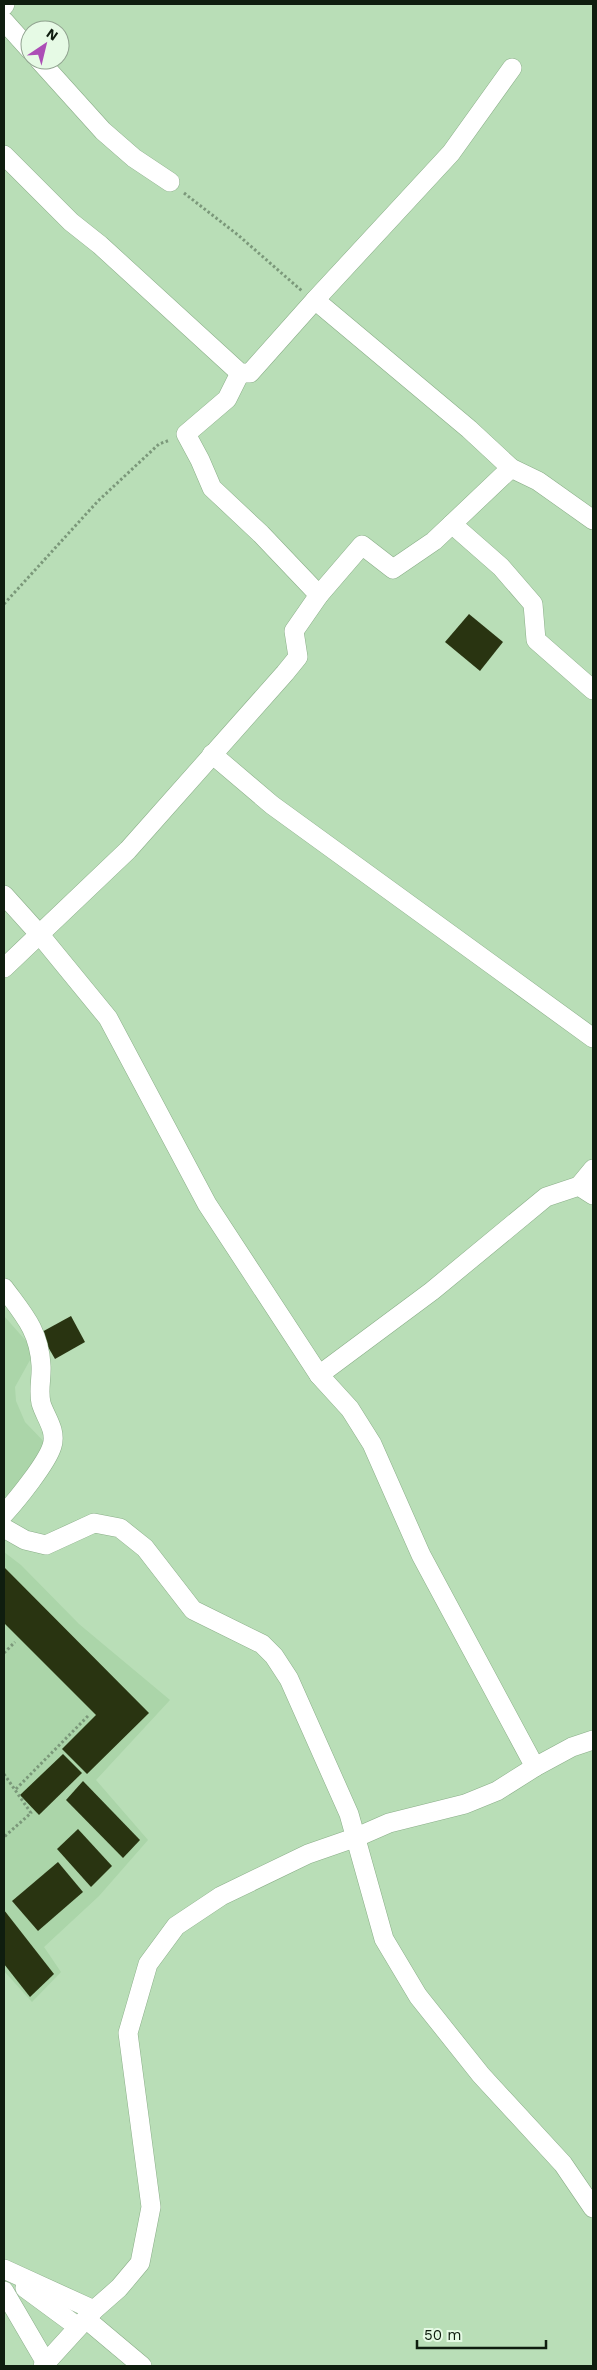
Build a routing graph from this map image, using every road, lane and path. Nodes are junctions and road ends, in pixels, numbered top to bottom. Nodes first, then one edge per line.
1 (4, 21) edge
2 (20, 39) edge
3 (512, 68) dead end
4 (48, 70) edge
5 (4, 156) edge
6 (170, 182) joint
7 (315, 300) junction
8 (240, 373) junction
9 (186, 434) junction
10 (511, 468) junction
11 (593, 520) edge
12 (452, 524) junction
13 (319, 595) junction
14 (4, 604) edge
15 (593, 690) edge
16 (212, 754) junction
17 (4, 895) edge
18 (40, 935) junction
19 (4, 968) edge
20 (593, 1038) edge
21 (593, 1168) edge
22 (586, 1190) edge
23 (4, 1288) edge
24 (318, 1375) junction
25 (4, 1514) edge
26 (4, 1528) edge
27 (15, 1642) dead end
28 (4, 1653) edge
29 (89, 1715) dead end
30 (593, 1740) edge
31 (535, 1767) junction
32 (4, 1774) edge
33 (16, 1789) junction
34 (4, 1837) edge
35 (357, 1837) junction
36 (593, 2208) edge
37 (4, 2271) edge
38 (4, 2291) edge
39 (86, 2319) junction
40 (44, 2365) edge
41 (142, 2366) edge

1 - 2 street
3 - 7 street
4 - 6 street
5 - 8 street
6 - 7 path
7 - 8 street
7 - 10 street
8 - 9 street
9 - 13 street
9 - 14 path
10 - 11 street
10 - 12 street
12 - 13 street
12 - 15 street
13 - 16 street
16 - 18 street
16 - 20 street
17 - 18 street
18 - 19 street
18 - 24 street
21 - 22 street
22 - 24 street
23 - 25 street
24 - 31 street
26 - 35 street
27 - 28 path
29 - 33 path
30 - 31 street
31 - 35 street
32 - 33 path
33 - 34 path
35 - 36 street
35 - 39 street
37 - 39 street
38 - 40 street
39 - 40 street
39 - 41 street

